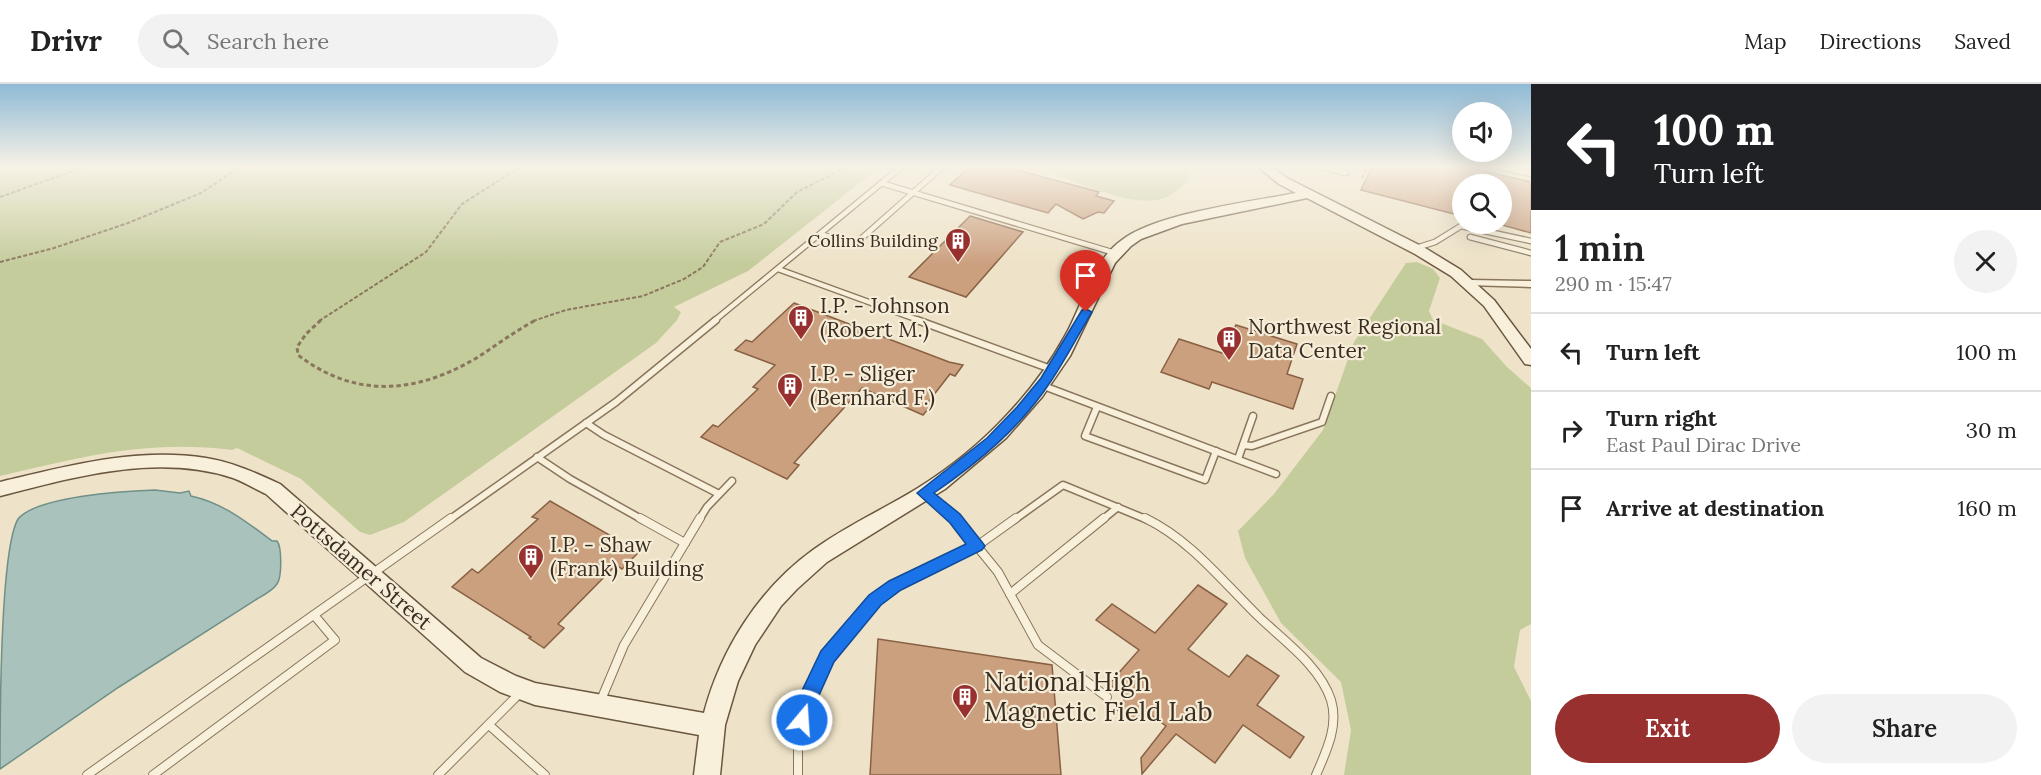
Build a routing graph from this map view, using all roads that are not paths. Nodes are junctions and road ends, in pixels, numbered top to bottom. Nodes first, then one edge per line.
1 (862, 199) edge
2 (906, 199) edge
3 (934, 199) edge
4 (1284, 199) edge
5 (1319, 199) edge
6 (820, 234) junction
7 (1470, 237) dead end
8 (1531, 241) edge
9 (1415, 249) junction
10 (1116, 253) junction
11 (1531, 253) edge
12 (778, 269) junction
13 (1470, 283) junction
14 (1531, 284) edge
15 (1531, 360) edge
16 (1052, 370) junction
17 (1041, 385) junction
18 (1331, 396) dead end
19 (1098, 406) junction
20 (1253, 416) dead end
21 (586, 423) junction
22 (1243, 445) junction
23 (1216, 451) junction
24 (537, 457) junction
25 (1238, 459) junction
26 (1276, 474) dead end
27 (732, 481) dead end
28 (0, 489) edge
29 (924, 493) junction
30 (719, 494) junction
31 (1118, 507) junction
32 (685, 543) junction
33 (977, 546) junction
34 (371, 576) junction
35 (1010, 594) junction
36 (314, 615) junction
37 (524, 690) junction
38 (1107, 697) dead end
39 (599, 705) junction
40 (489, 724) junction
41 (713, 726) junction
42 (87, 775) edge
43 (153, 775) edge
44 (438, 775) edge
45 (545, 775) edge
46 (707, 775) edge
47 (798, 775) edge
48 (1316, 775) edge

1 - 6 lane
2 - 6 lane
3 - 10 lane
4 - 10 street
5 - 9 street
6 - 12 lane
7 - 11 lane
8 - 9 lane
9 - 13 street
10 - 16 street
12 - 16 lane
12 - 21 lane
13 - 14 street
13 - 15 street
16 - 17 street
17 - 19 lane
17 - 29 street
18 - 22 lane
19 - 23 lane
19 - 23 lane
20 - 22 lane
21 - 24 lane
21 - 30 lane
22 - 25 lane
23 - 25 lane
24 - 32 lane
24 - 34 lane
25 - 26 lane
27 - 30 lane
28 - 34 street, Pottsdamer Street
29 - 33 lane
29 - 41 street
30 - 32 lane
31 - 33 lane
31 - 35 lane
31 - 48 lane
32 - 39 lane
33 - 35 lane
33 - 47 lane
34 - 36 lane
34 - 37 street, Pottsdamer Street
35 - 38 lane
36 - 42 lane
36 - 43 lane
37 - 39 street, Pottsdamer Street
37 - 40 lane
39 - 41 street, Pottsdamer Street
40 - 44 lane
40 - 45 lane
41 - 46 street

